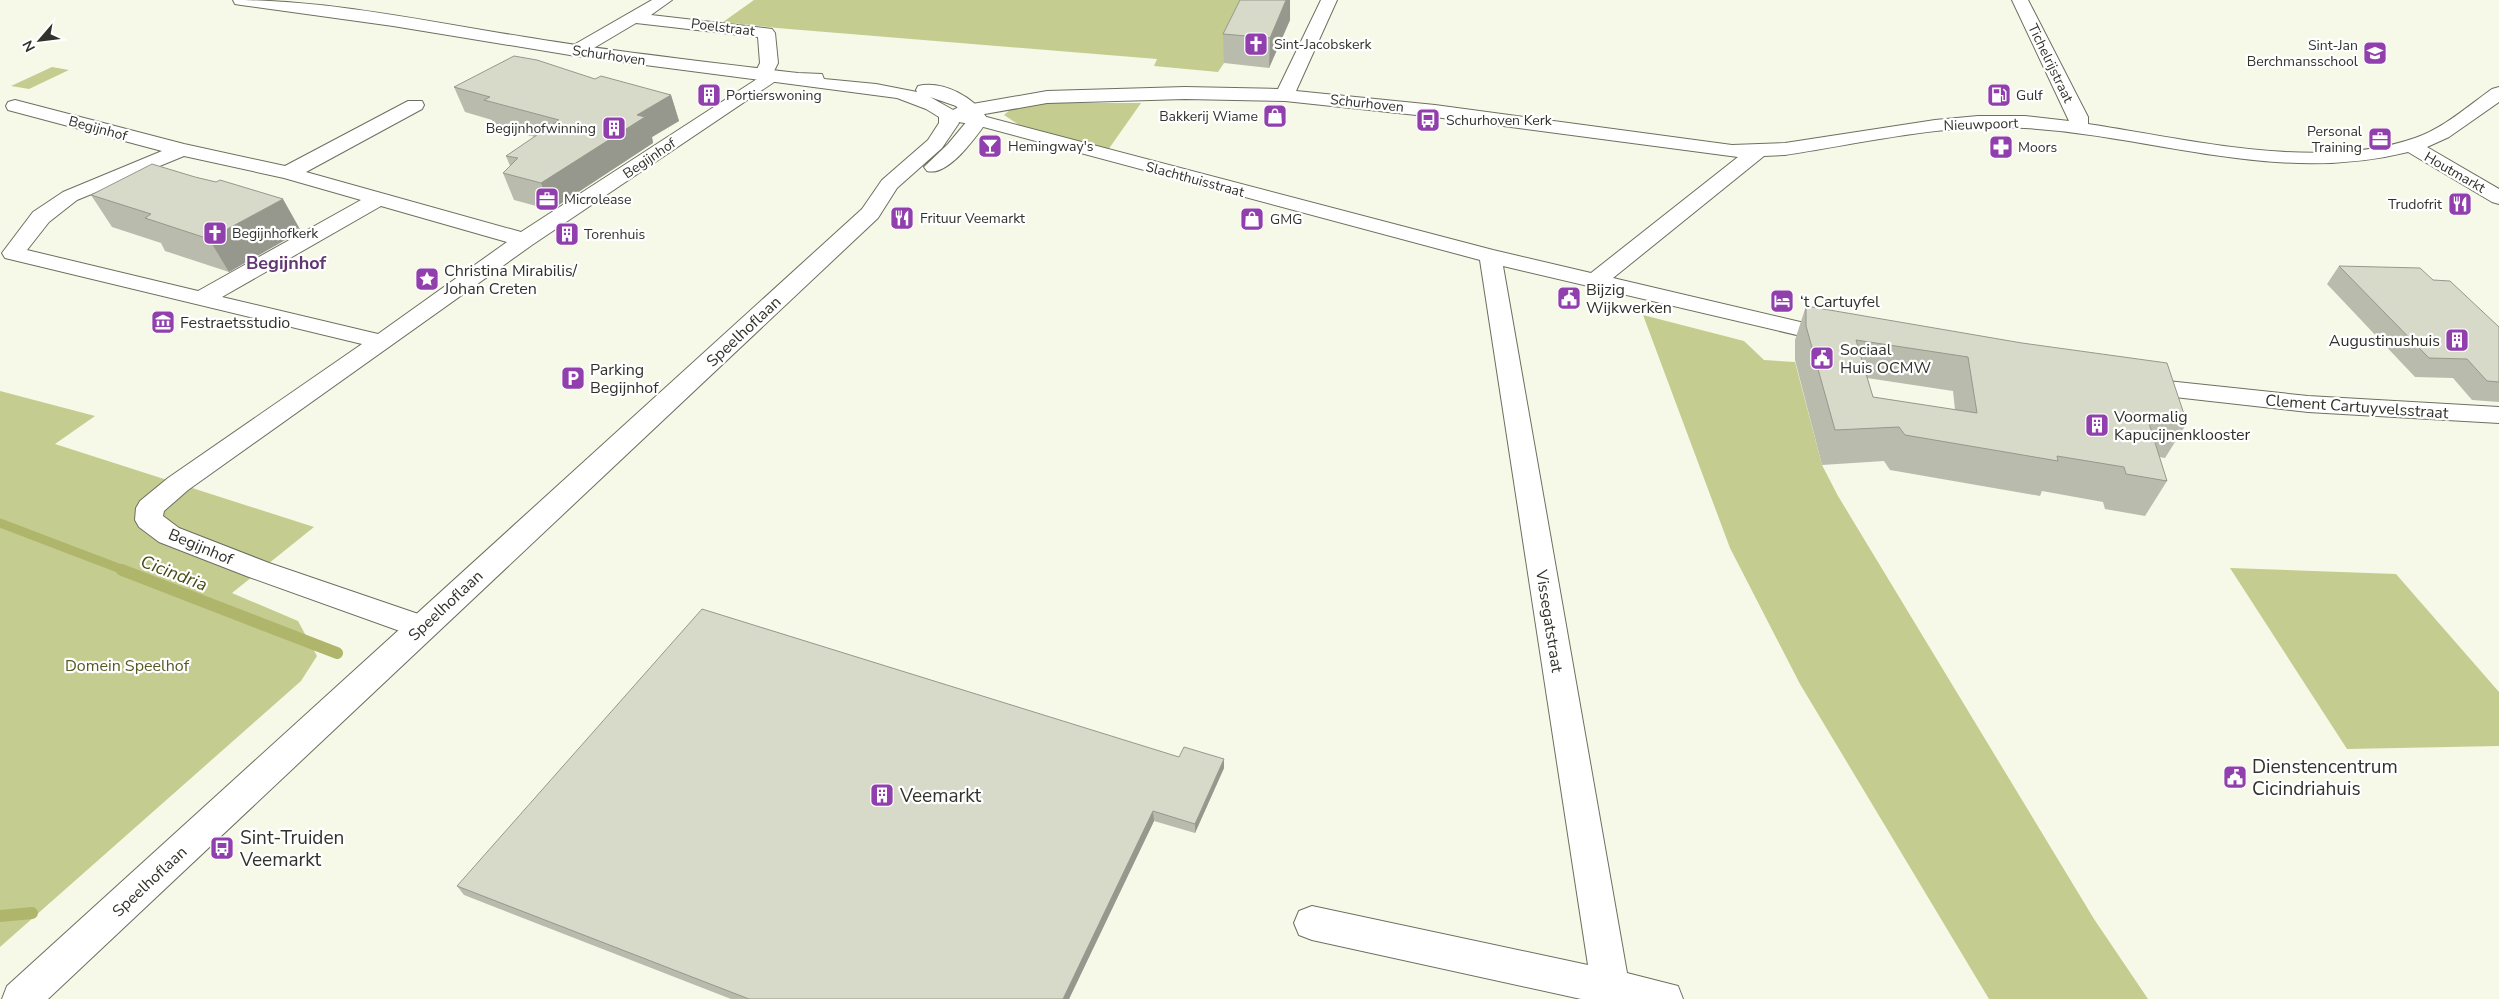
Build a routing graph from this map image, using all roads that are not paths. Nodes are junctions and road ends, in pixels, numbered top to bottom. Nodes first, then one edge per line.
1 (241, 0) edge
2 (664, 0) edge
3 (1329, 0) edge
4 (2020, 0) edge
5 (636, 18) junction
6 (576, 51) junction
7 (768, 76) junction
8 (798, 79) junction
9 (2499, 93) edge
10 (1285, 94) junction
11 (415, 105) dead end
12 (15, 106) dead end
13 (976, 114) junction
14 (948, 116) junction
15 (2079, 128) junction
16 (2411, 146) junction
17 (182, 150) junction
18 (1758, 151) junction
19 (288, 172) junction
20 (380, 198) junction
21 (2499, 198) edge
22 (870, 213) junction
23 (524, 240) junction
24 (1490, 256) junction
25 (1595, 281) junction
26 (203, 298) junction
27 (382, 342) junction
28 (1862, 342) edge
29 (2113, 382) edge
30 (2499, 415) edge
31 (422, 627) junction
32 (1312, 922) dead end
33 (1610, 986) junction
34 (21, 999) edge
35 (1664, 999) edge

1 - 6 street, Schurhoven
2 - 5 street
3 - 10 street
4 - 15 street, Tichelrijstraat
5 - 6 street
5 - 7 street, Poelstraat
6 - 7 street, Schurhoven
7 - 8 street, Schurhoven
7 - 23 street, Begijnhof
8 - 13 street, Schurhoven
8 - 14 street, Slachthuisstraat
9 - 16 street, Nieuwpoort
10 - 13 street, Schurhoven
10 - 18 street, Schurhoven
11 - 19 street
12 - 17 street, Begijnhof
13 - 14 street, Slachthuisstraat
13 - 22 street, Speelhoflaan
13 - 24 street, Slachthuisstraat
14 - 22 street, Speelhoflaan
15 - 16 street, Nieuwpoort
15 - 18 street, Nieuwpoort
16 - 21 street, Houtmarkt
17 - 19 street, Begijnhof
17 - 26 street
18 - 25 street
19 - 20 street, Begijnhof
20 - 23 street, Begijnhof
20 - 26 street
22 - 31 street, Speelhoflaan
23 - 27 street, Begijnhof
24 - 25 street, Slachthuisstraat
24 - 33 street, Vissegatstraat
25 - 28 street
26 - 27 street
27 - 31 street, Begijnhof
29 - 30 street, Clement Cartuyvelsstraat
31 - 34 street, Speelhoflaan
32 - 33 street
33 - 35 street

